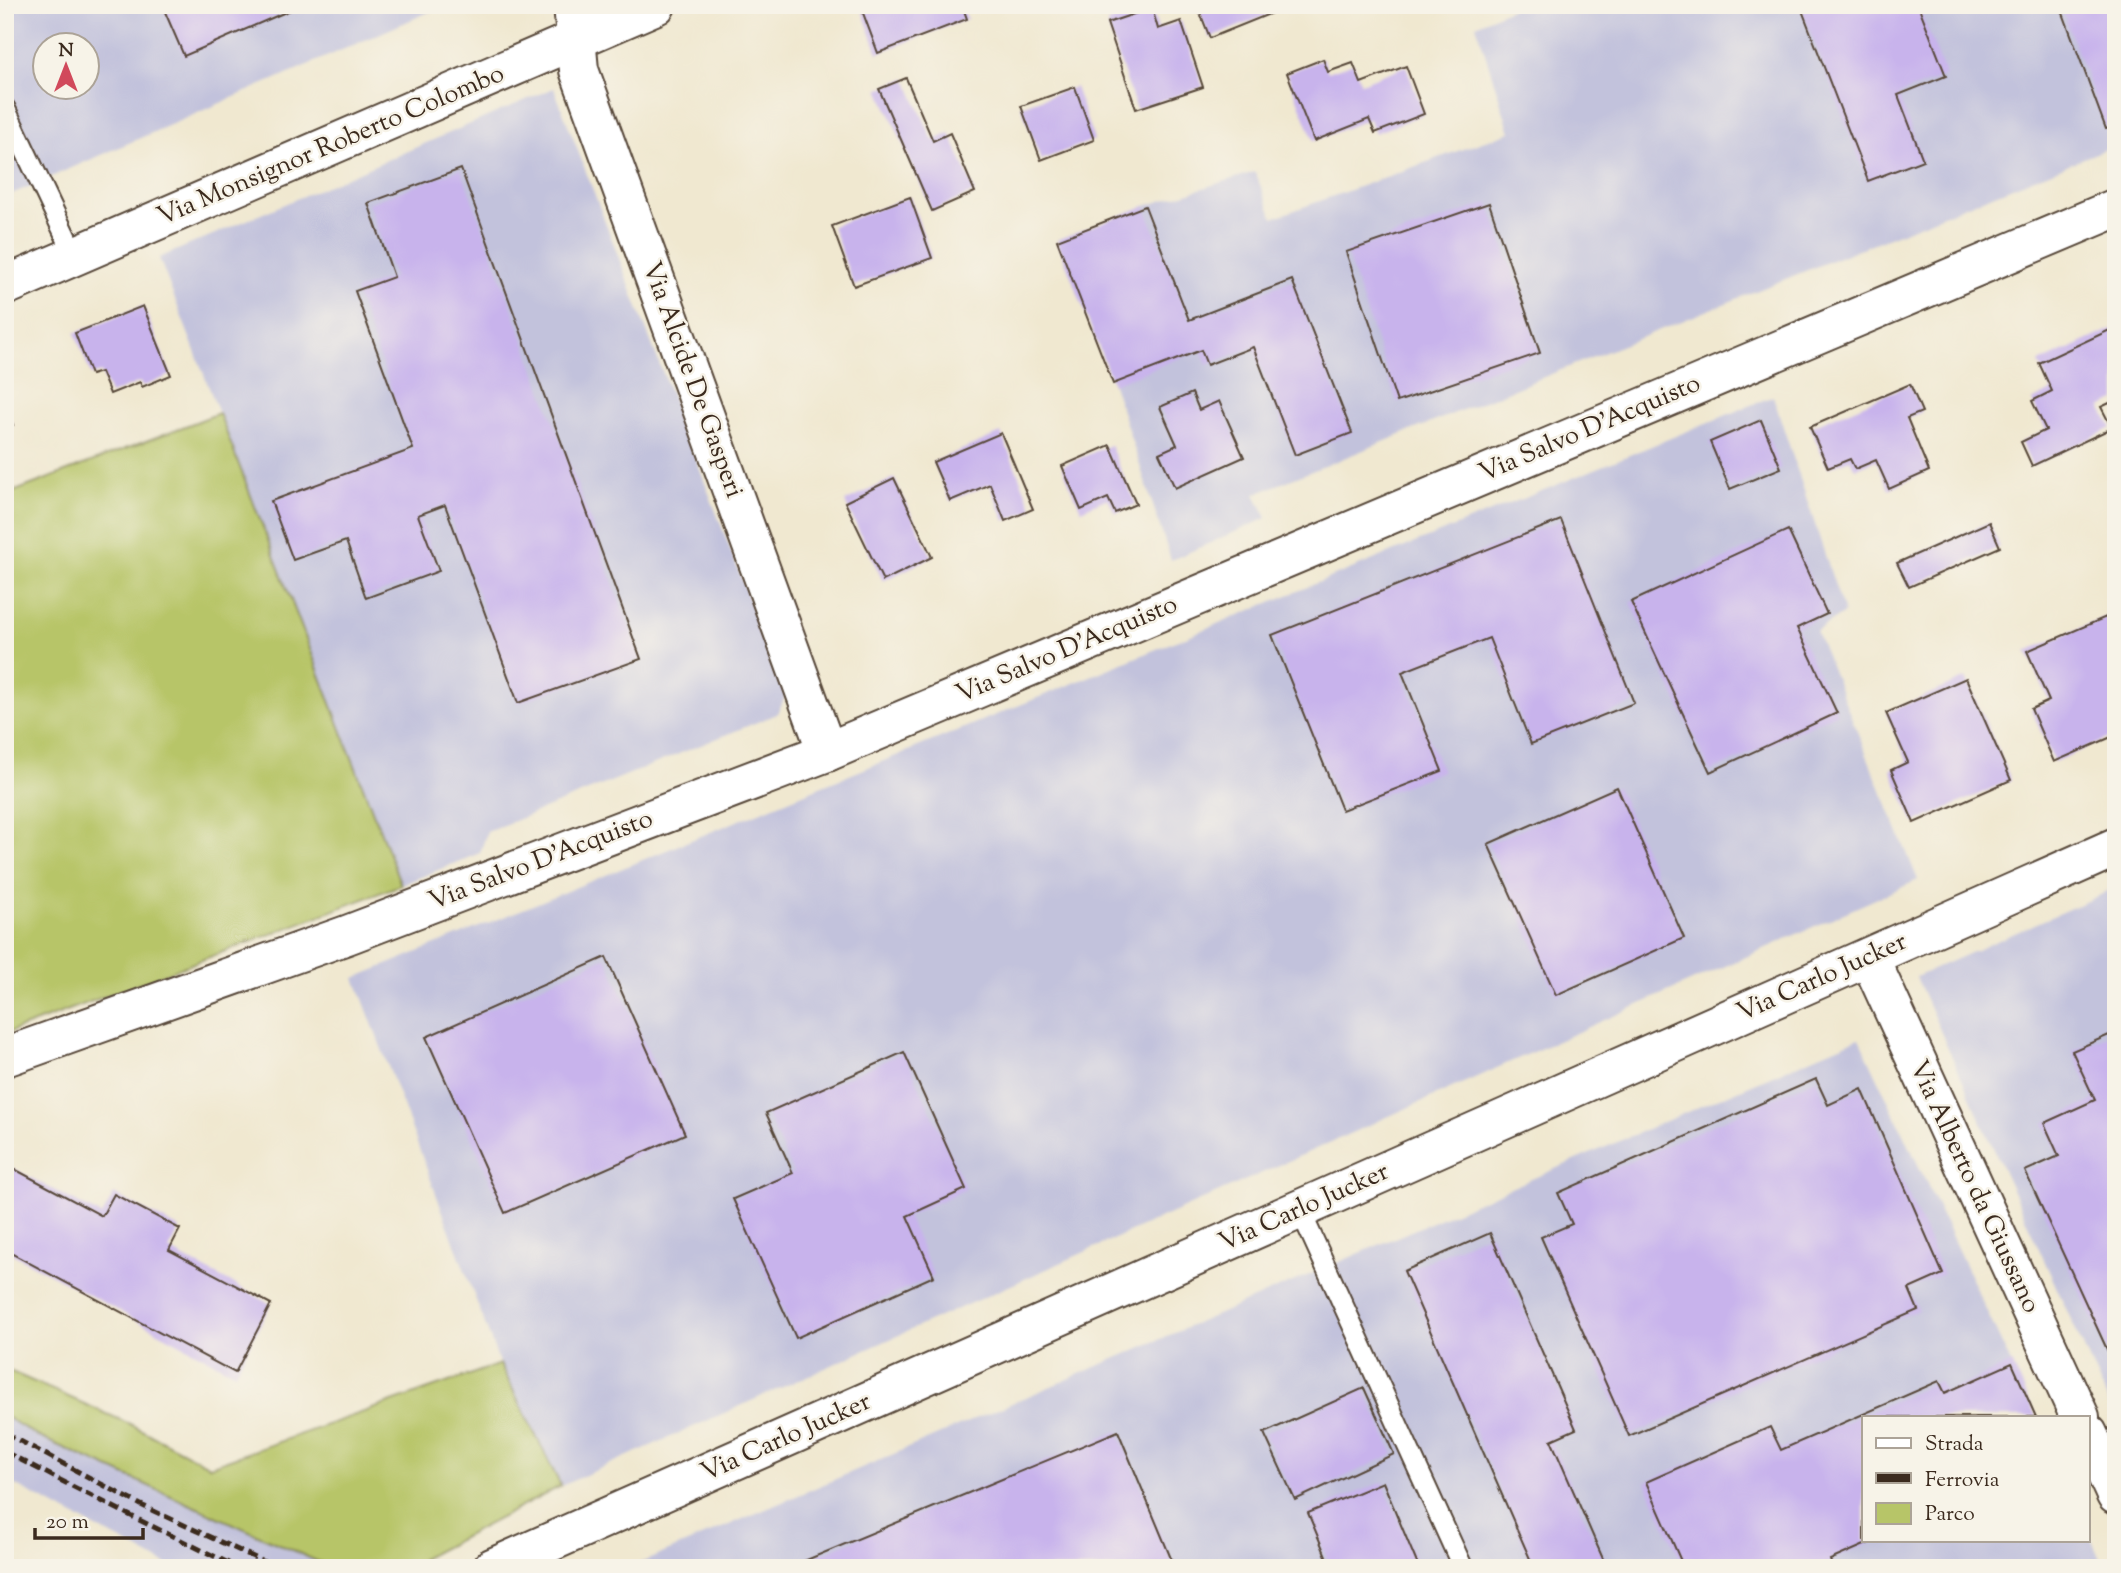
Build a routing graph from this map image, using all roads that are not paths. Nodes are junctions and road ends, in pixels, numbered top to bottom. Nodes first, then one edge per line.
1 (656, 5) edge
2 (575, 22) edge
3 (5, 108) edge
4 (2116, 208) edge
5 (75, 256) junction
6 (5, 286) edge
7 (827, 751) junction
8 (2116, 847) edge
9 (1869, 957) junction
10 (5, 1057) edge
11 (1300, 1210) junction
12 (2080, 1416) edge
13 (2090, 1438) edge
14 (2116, 1495) edge
15 (492, 1568) edge
16 (1463, 1568) edge

1 - 2 street, Via Monsignor Roberto Colombo
2 - 5 street, Via Monsignor Roberto Colombo
2 - 7 street, Via Alcide De Gasperi
3 - 5 lane
4 - 7 street, Via Salvo D'Acquisto
5 - 6 street, Via Monsignor Roberto Colombo
7 - 10 street, Via Salvo D'Acquisto
8 - 9 street, Via Carlo Jucker
9 - 11 street, Via Carlo Jucker
9 - 12 street, Via Alberto da Giussano
11 - 15 street, Via Carlo Jucker
11 - 16 lane
13 - 14 street

